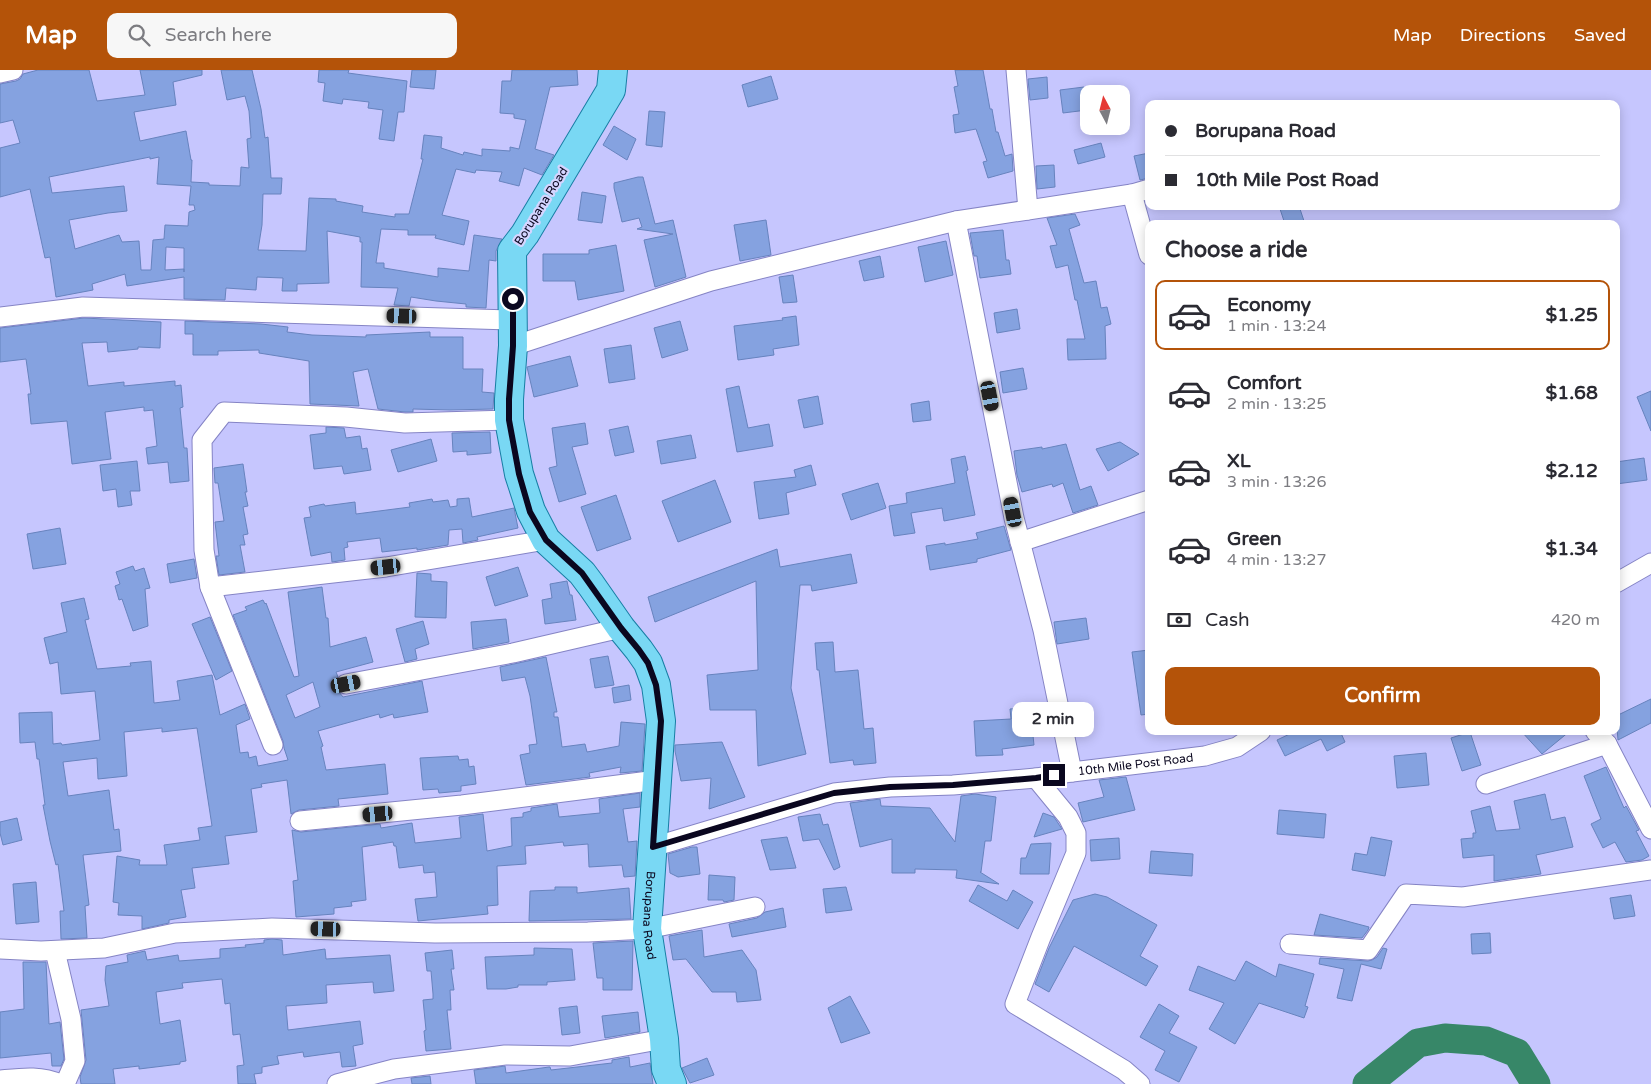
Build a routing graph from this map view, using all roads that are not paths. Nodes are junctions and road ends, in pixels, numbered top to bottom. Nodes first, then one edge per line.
1 (13, 70) edge
2 (613, 70) edge
3 (1016, 70) edge
4 (0, 73) edge
5 (1141, 192) edge
6 (1028, 210) junction
7 (956, 221) junction
8 (1145, 224) edge
9 (0, 317) edge
10 (513, 333) junction
11 (509, 420) junction
12 (1145, 501) edge
13 (546, 540) junction
14 (1020, 542) junction
15 (1651, 564) edge
16 (1620, 581) edge
17 (210, 587) junction
18 (621, 628) junction
19 (346, 684) dead end
20 (1255, 735) edge
21 (1601, 738) edge
22 (273, 745) dead end
23 (1072, 772) junction
24 (1036, 778) junction
25 (657, 780) junction
26 (1486, 784) dead end
27 (300, 821) dead end
28 (1651, 829) edge
29 (653, 847) junction
30 (1651, 870) edge
31 (755, 907) dead end
32 (647, 929) junction
33 (1290, 944) dead end
34 (0, 949) edge
35 (55, 950) junction
36 (664, 1039) junction
37 (0, 1080) edge
38 (60, 1084) edge
39 (65, 1084) edge
40 (337, 1084) edge
41 (672, 1084) edge
42 (1140, 1084) edge

1 - 4 street
2 - 10 main road, Borupana Road
3 - 6 street
5 - 6 street
5 - 8 street
6 - 7 street
7 - 10 street
7 - 14 street
9 - 10 street
10 - 11 main road, Borupana Road
11 - 13 main road, Borupana Road
11 - 17 street
12 - 14 street
13 - 17 street
13 - 18 main road, Borupana Road
14 - 23 street
15 - 16 street
17 - 22 street
18 - 19 street
18 - 25 main road, Borupana Road
20 - 23 street, 10th Mile Post Road
21 - 26 street
21 - 28 street
23 - 24 street, 10th Mile Post Road
24 - 29 street, 10th Mile Post Road
24 - 42 street
25 - 27 street
25 - 29 main road, Borupana Road
29 - 32 main road, Borupana Road
30 - 33 street
31 - 32 street
32 - 35 street
32 - 36 main road, Borupana Road
34 - 35 street
35 - 39 street
36 - 40 street
36 - 41 main road, Borupana Road
37 - 38 street

